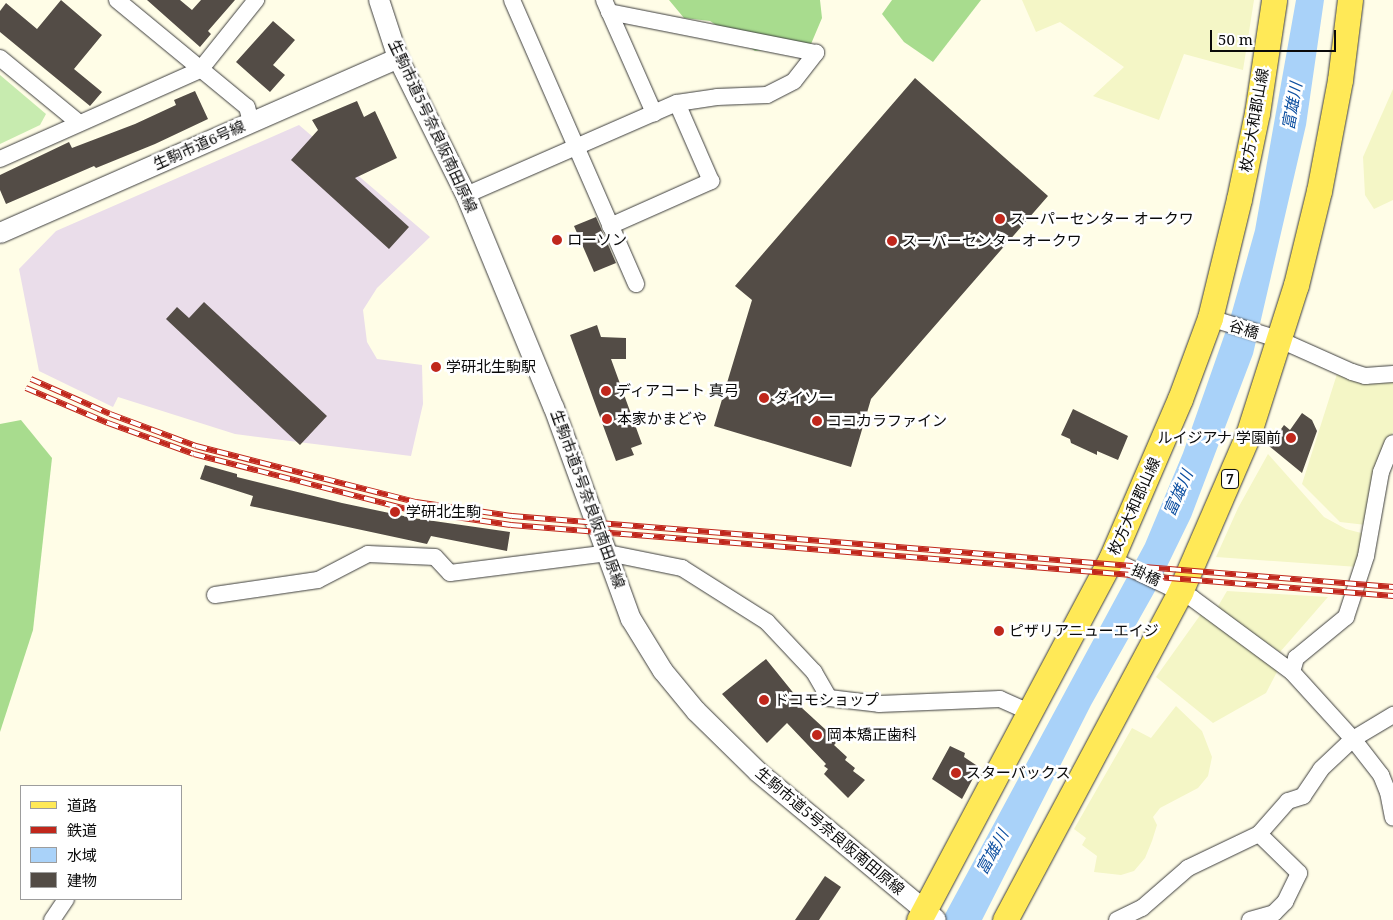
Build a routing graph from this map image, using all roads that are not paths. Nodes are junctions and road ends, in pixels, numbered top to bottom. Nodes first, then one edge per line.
1 (117, 0) edge
2 (256, 0) edge
3 (379, 0) edge
4 (512, 0) edge
5 (1274, 0) edge
6 (1350, 0) edge
7 (607, 6) edge
8 (0, 58) edge
9 (398, 58) junction
10 (200, 70) junction
11 (677, 102) junction
12 (654, 113) junction
13 (251, 122) junction
14 (79, 124) junction
15 (577, 146) junction
16 (0, 159) edge
17 (466, 195) junction
18 (610, 226) junction
19 (0, 233) edge
20 (636, 284) dead end
21 (1210, 318) junction
22 (1278, 339) junction
23 (1393, 374) edge
24 (1393, 443) edge
25 (608, 553) junction
26 (1111, 559) junction
27 (1180, 592) junction
28 (215, 595) dead end
29 (1292, 672) junction
30 (1029, 712) junction
31 (1393, 715) edge
32 (1353, 738) junction
33 (1391, 791) edge
34 (1393, 818) edge
35 (1259, 834) junction
36 (65, 900) edge
37 (927, 916) edge
38 (52, 920) edge
39 (1005, 920) edge
40 (1117, 920) edge
41 (1250, 920) edge

1 - 10 street
2 - 10 street
3 - 9 street, 生駒市道5号奈良阪南田原線
4 - 15 street
5 - 21 main road, 枚方大和郡山線
6 - 22 main road, 7
7 - 11 street
7 - 12 street
8 - 14 street
9 - 13 street, 生駒市道6号線
9 - 17 street, 生駒市道5号奈良阪南田原線
10 - 13 street
10 - 14 street
11 - 12 street
11 - 18 street
12 - 15 street
13 - 19 street, 生駒市道6号線
14 - 16 street
15 - 17 street
15 - 18 street
17 - 25 street, 生駒市道5号奈良阪南田原線
18 - 20 street
21 - 22 street, 谷橋
21 - 26 main road, 枚方大和郡山線
22 - 23 street, 谷橋
22 - 27 main road, 7
24 - 29 street
25 - 28 street
25 - 30 street
25 - 37 street, 生駒市道5号奈良阪南田原線
26 - 27 street, 掛橋
26 - 30 main road, 枚方大和郡山線
27 - 29 street, 掛橋
27 - 39 main road, 7
29 - 32 street, 掛橋
30 - 37 main road, 枚方大和郡山線
31 - 32 street
32 - 33 street, 掛橋
32 - 35 street
33 - 34 street, 掛橋
35 - 40 street
35 - 41 street
36 - 38 street

